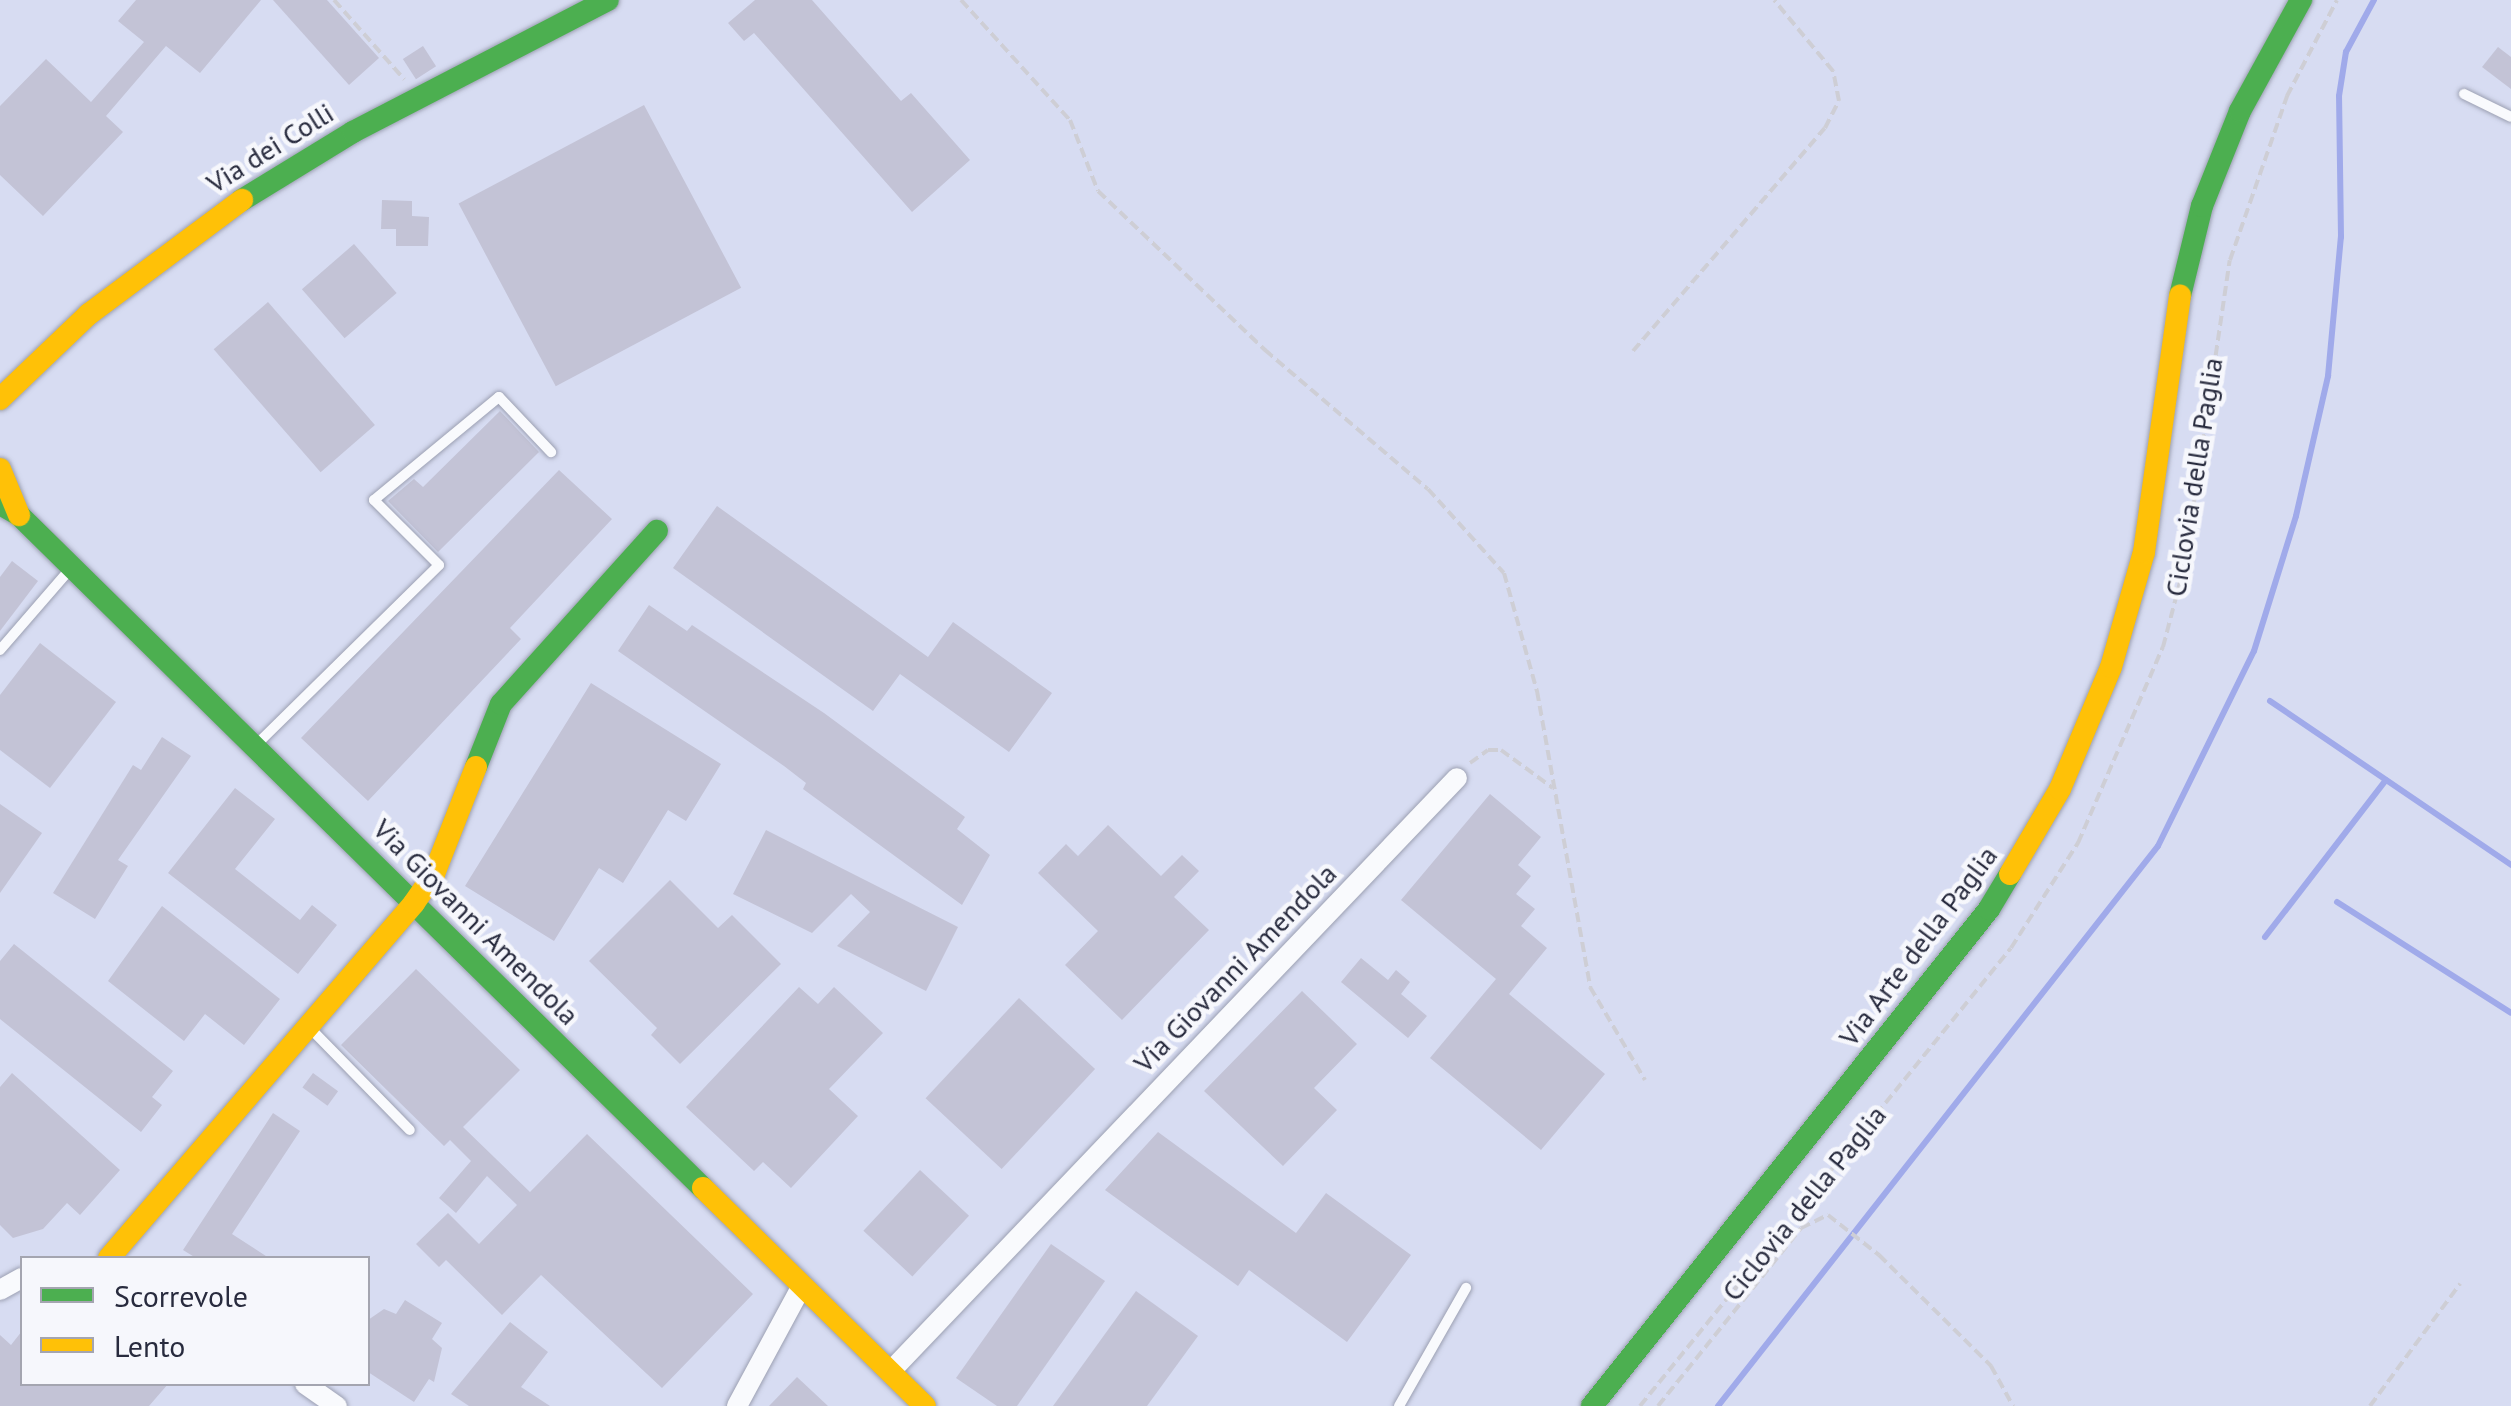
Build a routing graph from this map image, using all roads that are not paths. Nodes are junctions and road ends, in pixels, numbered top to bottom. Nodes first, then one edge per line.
1 (608, 0) edge
2 (2301, 0) edge
3 (2464, 94) dead end
4 (2511, 117) edge
5 (0, 400) edge
6 (552, 452) dead end
7 (0, 468) edge
8 (9, 510) edge
9 (657, 531) dead end
10 (72, 567) junction
11 (0, 650) edge
12 (254, 747) junction
13 (1457, 778) road end
14 (414, 904) junction
15 (308, 1026) junction
16 (410, 1130) dead end
17 (111, 1256) edge
18 (802, 1286) junction
19 (1466, 1288) dead end
20 (890, 1372) junction
21 (308, 1386) edge
22 (337, 1406) edge
23 (738, 1406) edge
24 (924, 1406) edge
25 (1399, 1406) edge
26 (1592, 1406) edge

1 - 5 street, Via dei Colli
2 - 26 street, Via Arte della Paglia
3 - 4 lane
6 - 12 lane
7 - 8 street, Via Giovanni Amendola
8 - 10 street, Via Giovanni Amendola
9 - 14 street
10 - 11 lane
10 - 12 street, Via Giovanni Amendola
12 - 14 street, Via Giovanni Amendola
13 - 20 street, Via Giovanni Amendola
14 - 15 street
14 - 18 street, Via Giovanni Amendola
15 - 16 lane
15 - 17 street
18 - 20 street, Via Giovanni Amendola
18 - 23 street
19 - 25 lane
20 - 24 street, Via Giovanni Amendola
21 - 22 street

